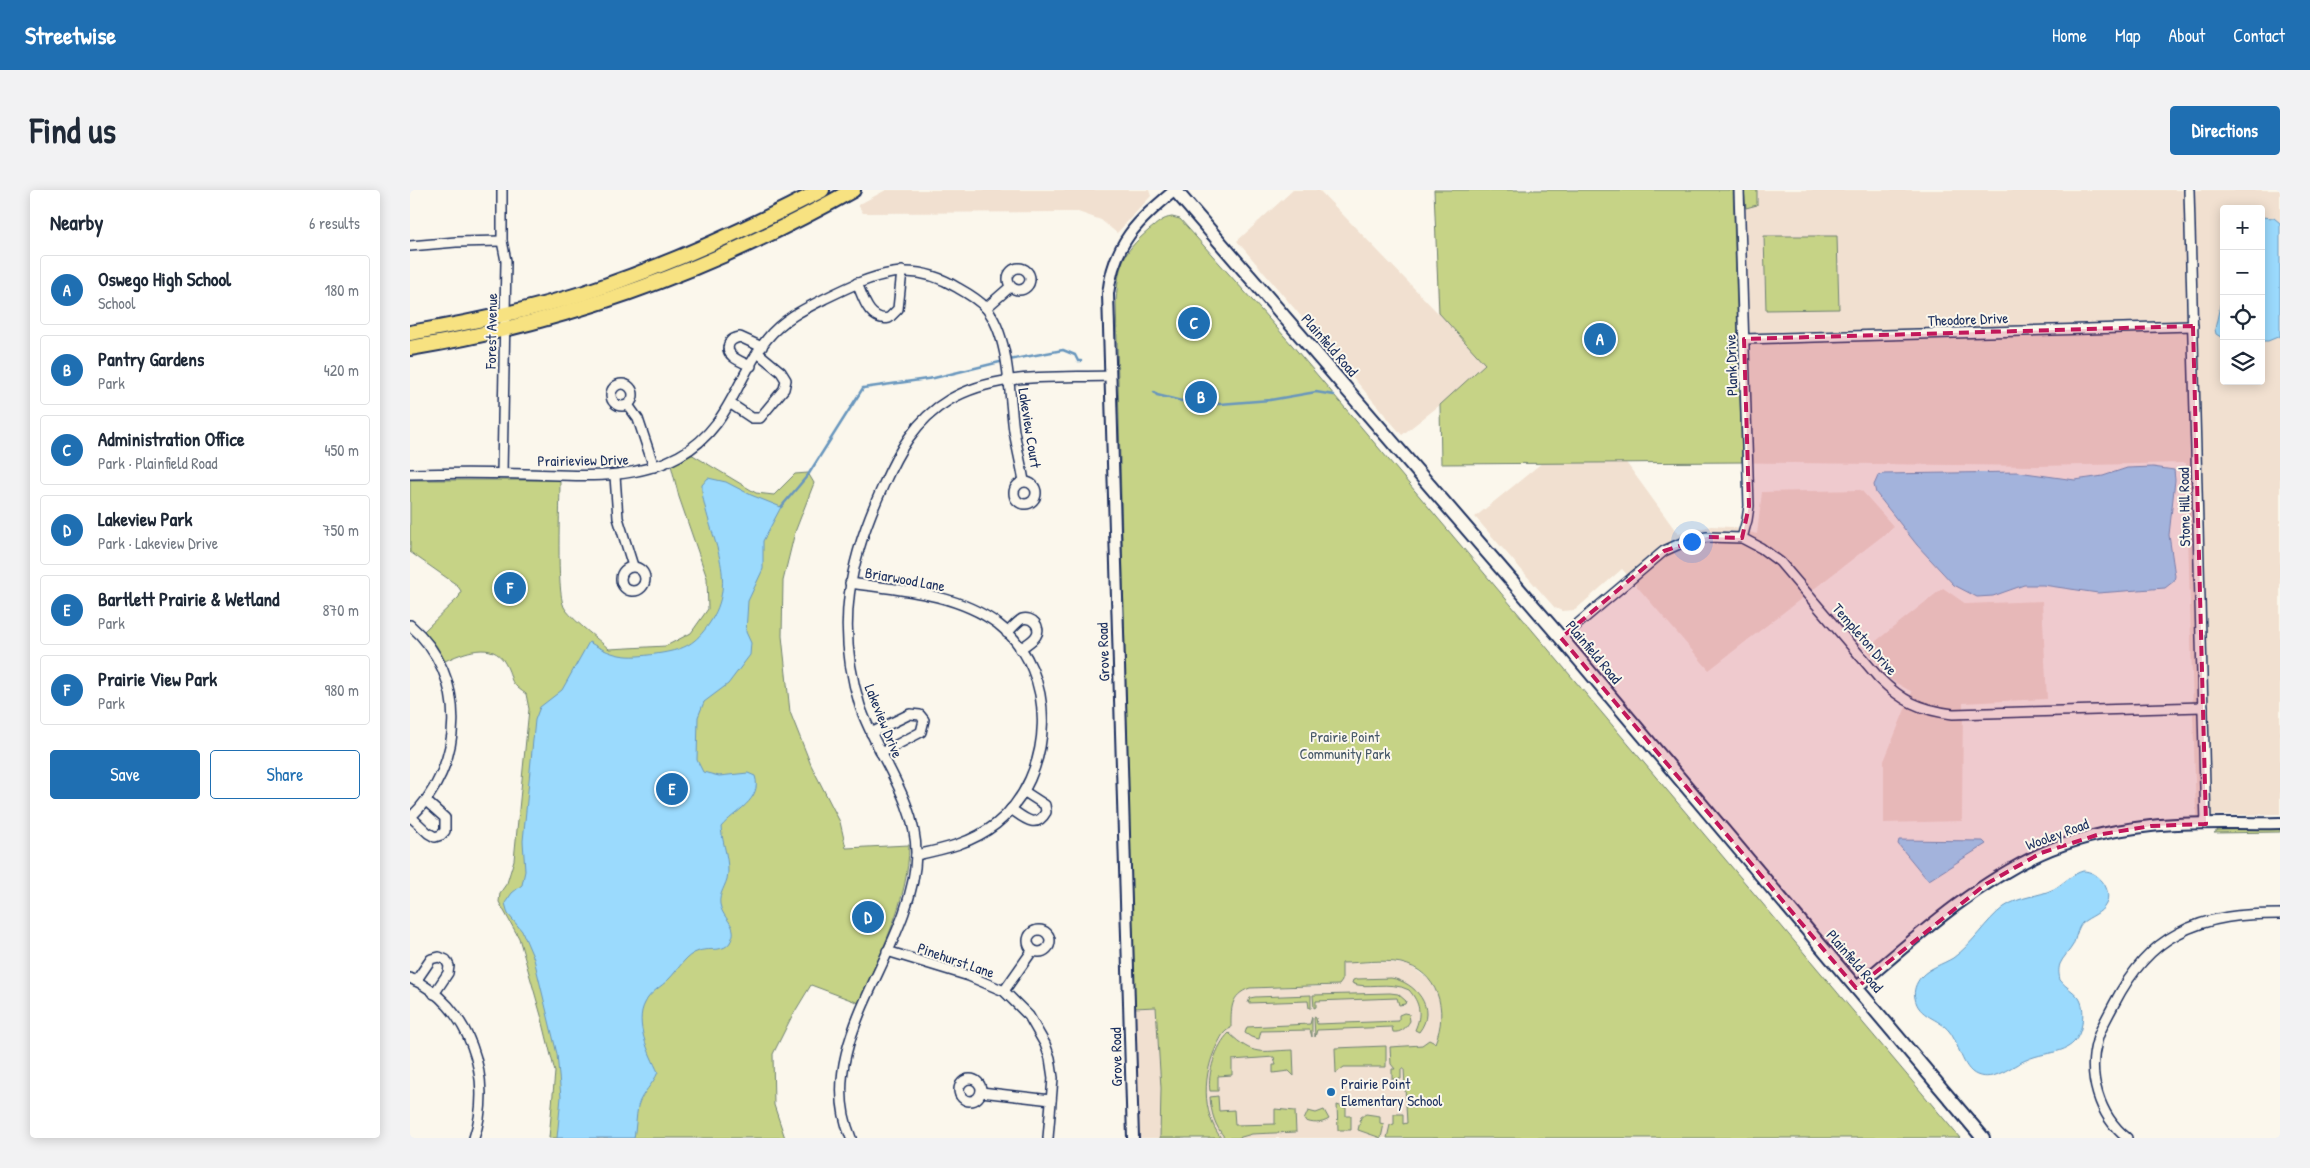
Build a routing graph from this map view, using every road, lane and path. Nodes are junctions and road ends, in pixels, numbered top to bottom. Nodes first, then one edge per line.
1 (502, 190) edge
2 (822, 190) edge
3 (853, 190) edge
4 (1175, 190) edge
5 (1739, 190) edge
6 (2189, 190) edge
7 (502, 241) junction
8 (410, 246) edge
9 (902, 271) junction
10 (856, 283) junction
11 (1010, 287) dead end
12 (986, 308) junction
13 (506, 314) junction
14 (2193, 326) junction
15 (505, 330) junction
16 (410, 333) edge
17 (1744, 339) junction
18 (410, 348) edge
19 (760, 350) junction
20 (751, 366) junction
21 (1109, 376) junction
22 (1009, 380) junction
23 (731, 404) junction
24 (628, 405) dead end
25 (654, 467) junction
26 (502, 473) junction
27 (410, 474) edge
28 (615, 476) junction
29 (1024, 481) dead end
30 (1742, 538) junction
31 (633, 566) dead end
32 (850, 583) junction
33 (410, 626) edge
34 (1007, 633) junction
35 (1561, 638) junction
36 (1020, 648) junction
37 (2203, 707) junction
38 (871, 733) junction
39 (881, 753) junction
40 (1025, 792) junction
41 (426, 801) junction
42 (1011, 809) junction
43 (410, 818) edge
44 (2280, 823) edge
45 (2206, 824) junction
46 (916, 855) junction
47 (2280, 914) edge
48 (887, 951) junction
49 (1032, 951) dead end
50 (413, 980) edge
51 (1856, 988) junction
52 (1004, 991) junction
53 (434, 994) junction
54 (981, 1092) dead end
55 (1051, 1100) junction
56 (474, 1138) edge
57 (851, 1138) edge
58 (1048, 1138) edge
59 (1133, 1138) edge
60 (1983, 1138) edge
61 (2127, 1138) edge

1 - 7 street, Forest Avenue
2 - 13 main road
3 - 15 main road
4 - 21 street, Grove Road
4 - 35 main road, Plainfield Road
5 - 17 street, Plank Drive
6 - 14 street, Stone Hill Road
7 - 8 street
7 - 13 street, Forest Avenue
9 - 10 street, Prairieview Drive
9 - 10 street
9 - 12 street, Prairieview Drive
10 - 19 street, Prairieview Drive
11 - 12 street
12 - 22 street, Prairieview Drive
13 - 15 street, Forest Avenue
13 - 16 main road
14 - 17 street, Theodore Drive
14 - 37 street, Stone Hill Road
15 - 18 main road
15 - 26 street, Forest Avenue
17 - 30 street, Plank Drive
19 - 20 street, Prairieview Drive
19 - 20 street
19 - 23 street
20 - 23 street, Prairieview Drive
21 - 22 street, Lakeview Drive
21 - 59 street, Grove Road
22 - 29 street, Lakeview Court
22 - 32 street, Lakeview Drive
23 - 25 street, Prairieview Drive
24 - 25 street
25 - 28 street, Prairieview Drive
26 - 27 street, Prairieview Drive
26 - 28 street, Prairieview Drive
28 - 31 street
30 - 35 street, Templeton Drive
30 - 37 street, Templeton Drive
32 - 34 street, Briarwood Lane
32 - 38 street, Lakeview Drive
33 - 41 street
34 - 36 street, Briarwood Lane
34 - 36 street
35 - 51 main road, Plainfield Road
36 - 40 street, Briarwood Lane
37 - 45 street, Stone Hill Road
38 - 39 street, Lakeview Drive
38 - 39 street
39 - 46 street, Lakeview Drive
40 - 42 street, Briarwood Lane
40 - 42 street
41 - 43 street
41 - 43 street
42 - 46 street, Briarwood Lane
44 - 45 street, Wooley Road
45 - 51 street, Wooley Road
46 - 48 street, Lakeview Drive
47 - 61 street
48 - 52 street, Pinehurst Lane
48 - 57 street, Lakeview Drive
49 - 52 street
50 - 53 street
50 - 53 street
51 - 60 main road, Plainfield Road
52 - 55 street, Pinehurst Lane
53 - 56 street
54 - 55 street
55 - 58 street, Pinehurst Lane

